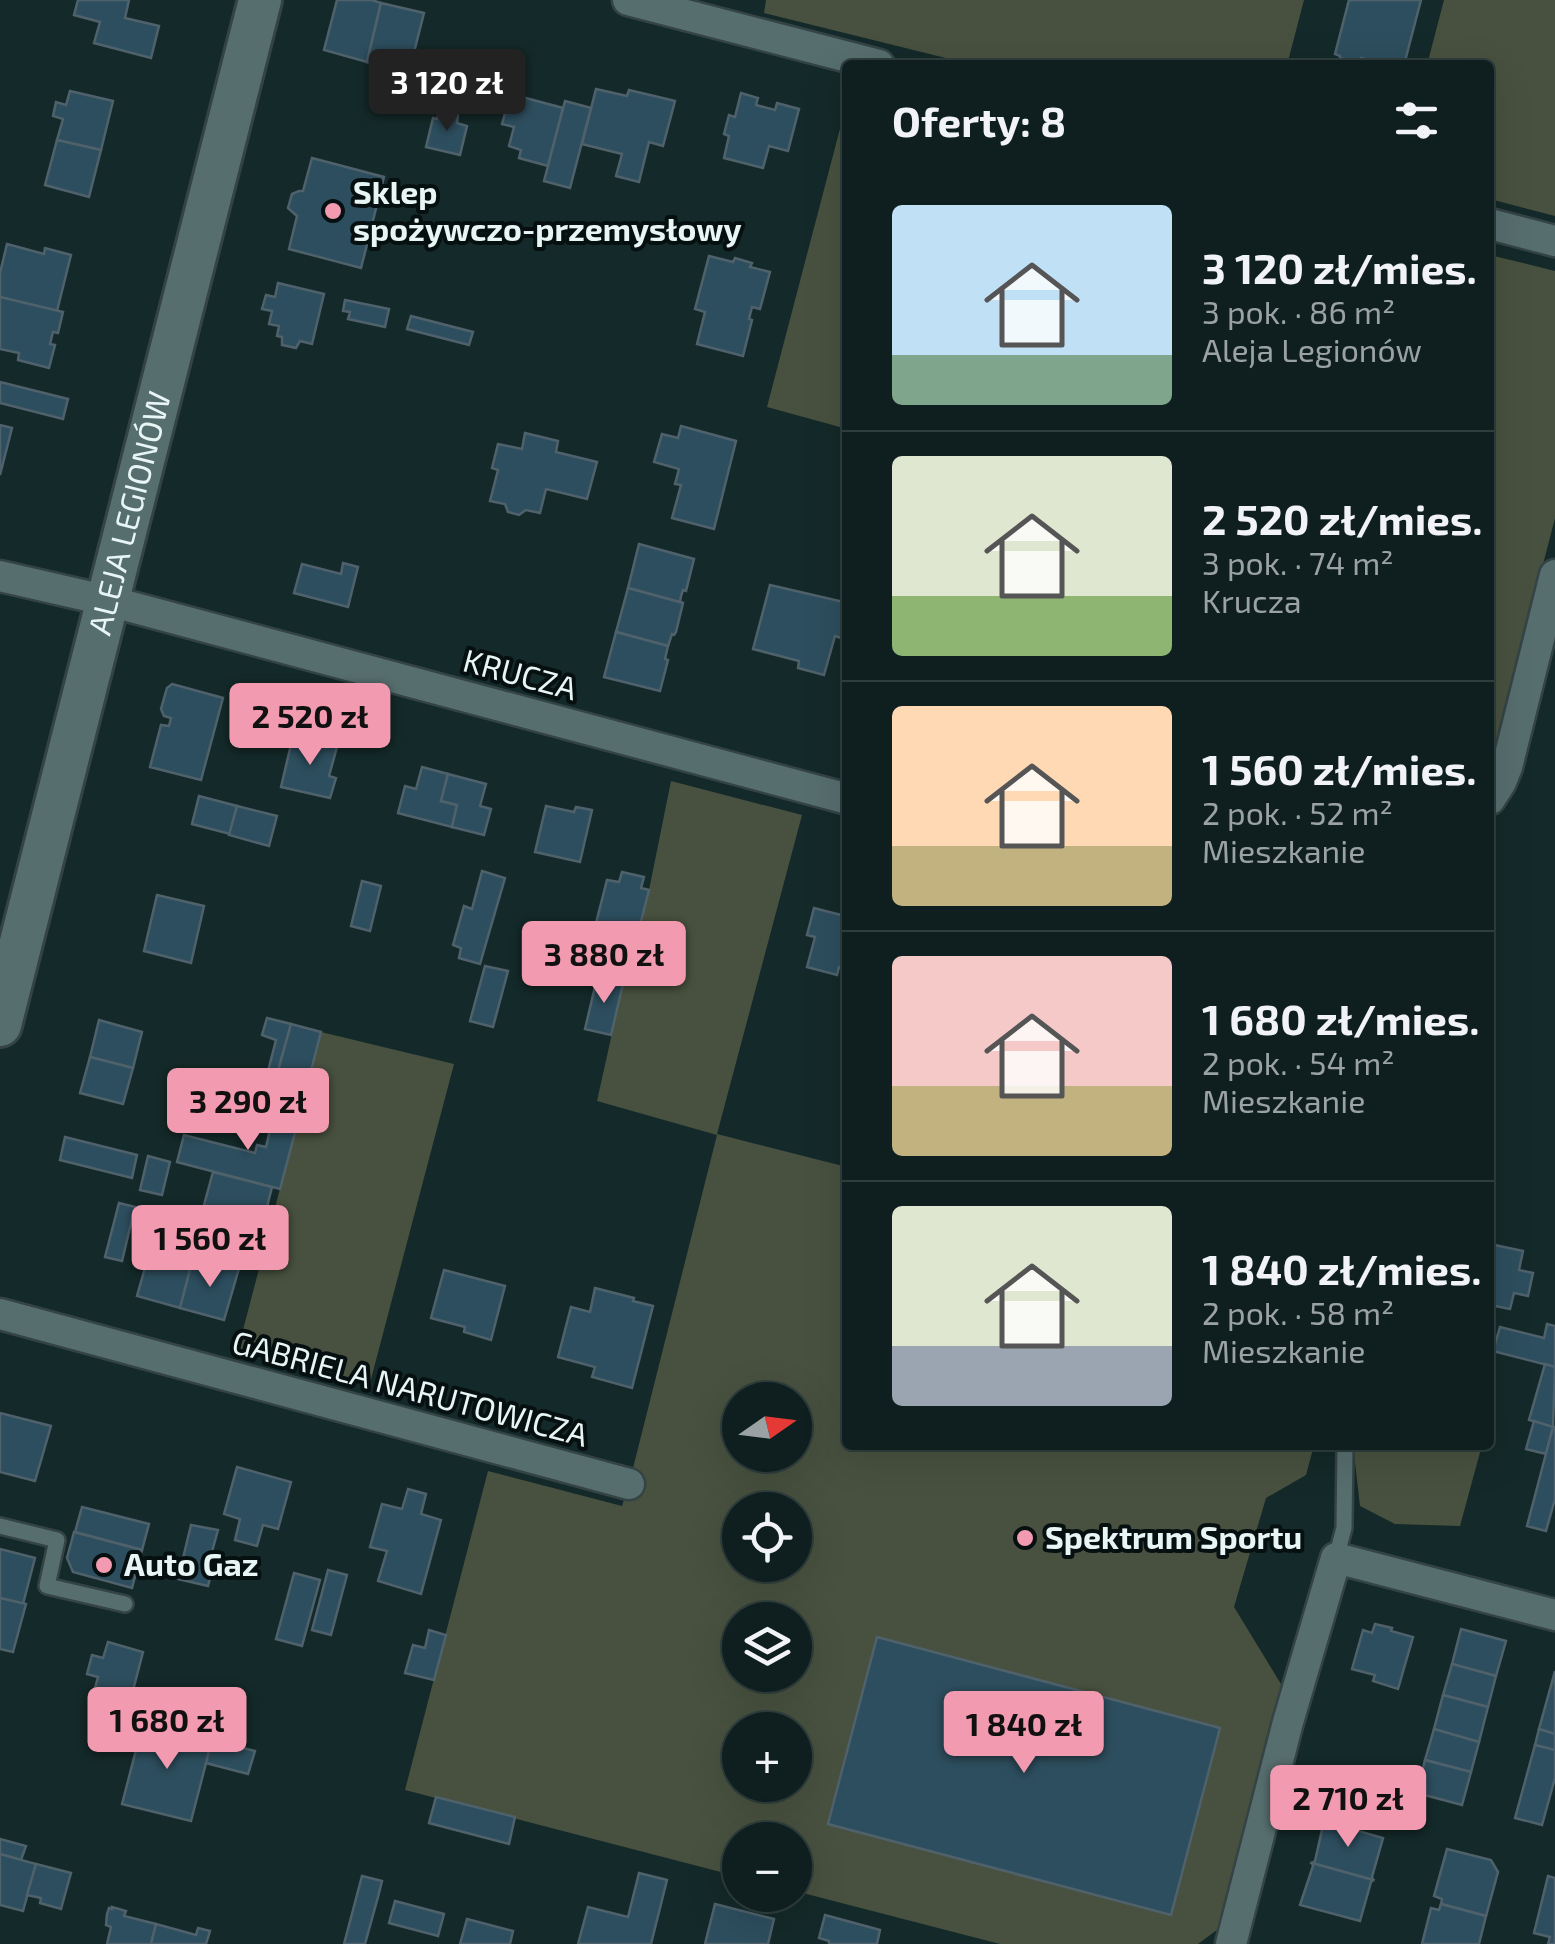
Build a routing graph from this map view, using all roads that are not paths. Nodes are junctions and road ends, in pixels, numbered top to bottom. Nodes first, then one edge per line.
1 (260, 0) edge
2 (628, 0) edge
3 (860, 60) edge
4 (1494, 225) edge
5 (1555, 241) edge
6 (1555, 575) edge
7 (0, 576) edge
8 (109, 602) junction
9 (1544, 668) edge
10 (1494, 793) edge
11 (842, 797) edge
12 (0, 1025) edge
13 (0, 1314) edge
14 (1345, 1450) edge
15 (628, 1484) dead end
16 (0, 1526) edge
17 (1336, 1558) junction
18 (125, 1604) dead end
19 (1555, 1615) edge
20 (1231, 1944) edge

1 - 8 street, ALEJA LEGIONÓW
2 - 3 street
4 - 5 street
6 - 9 street
7 - 8 street, KRUCZA
8 - 11 street, KRUCZA
8 - 12 street, ALEJA LEGIONÓW
9 - 10 street
13 - 15 street, GABRIELA NARUTOWICZA
14 - 17 lane
16 - 18 lane
17 - 19 street
17 - 20 street

